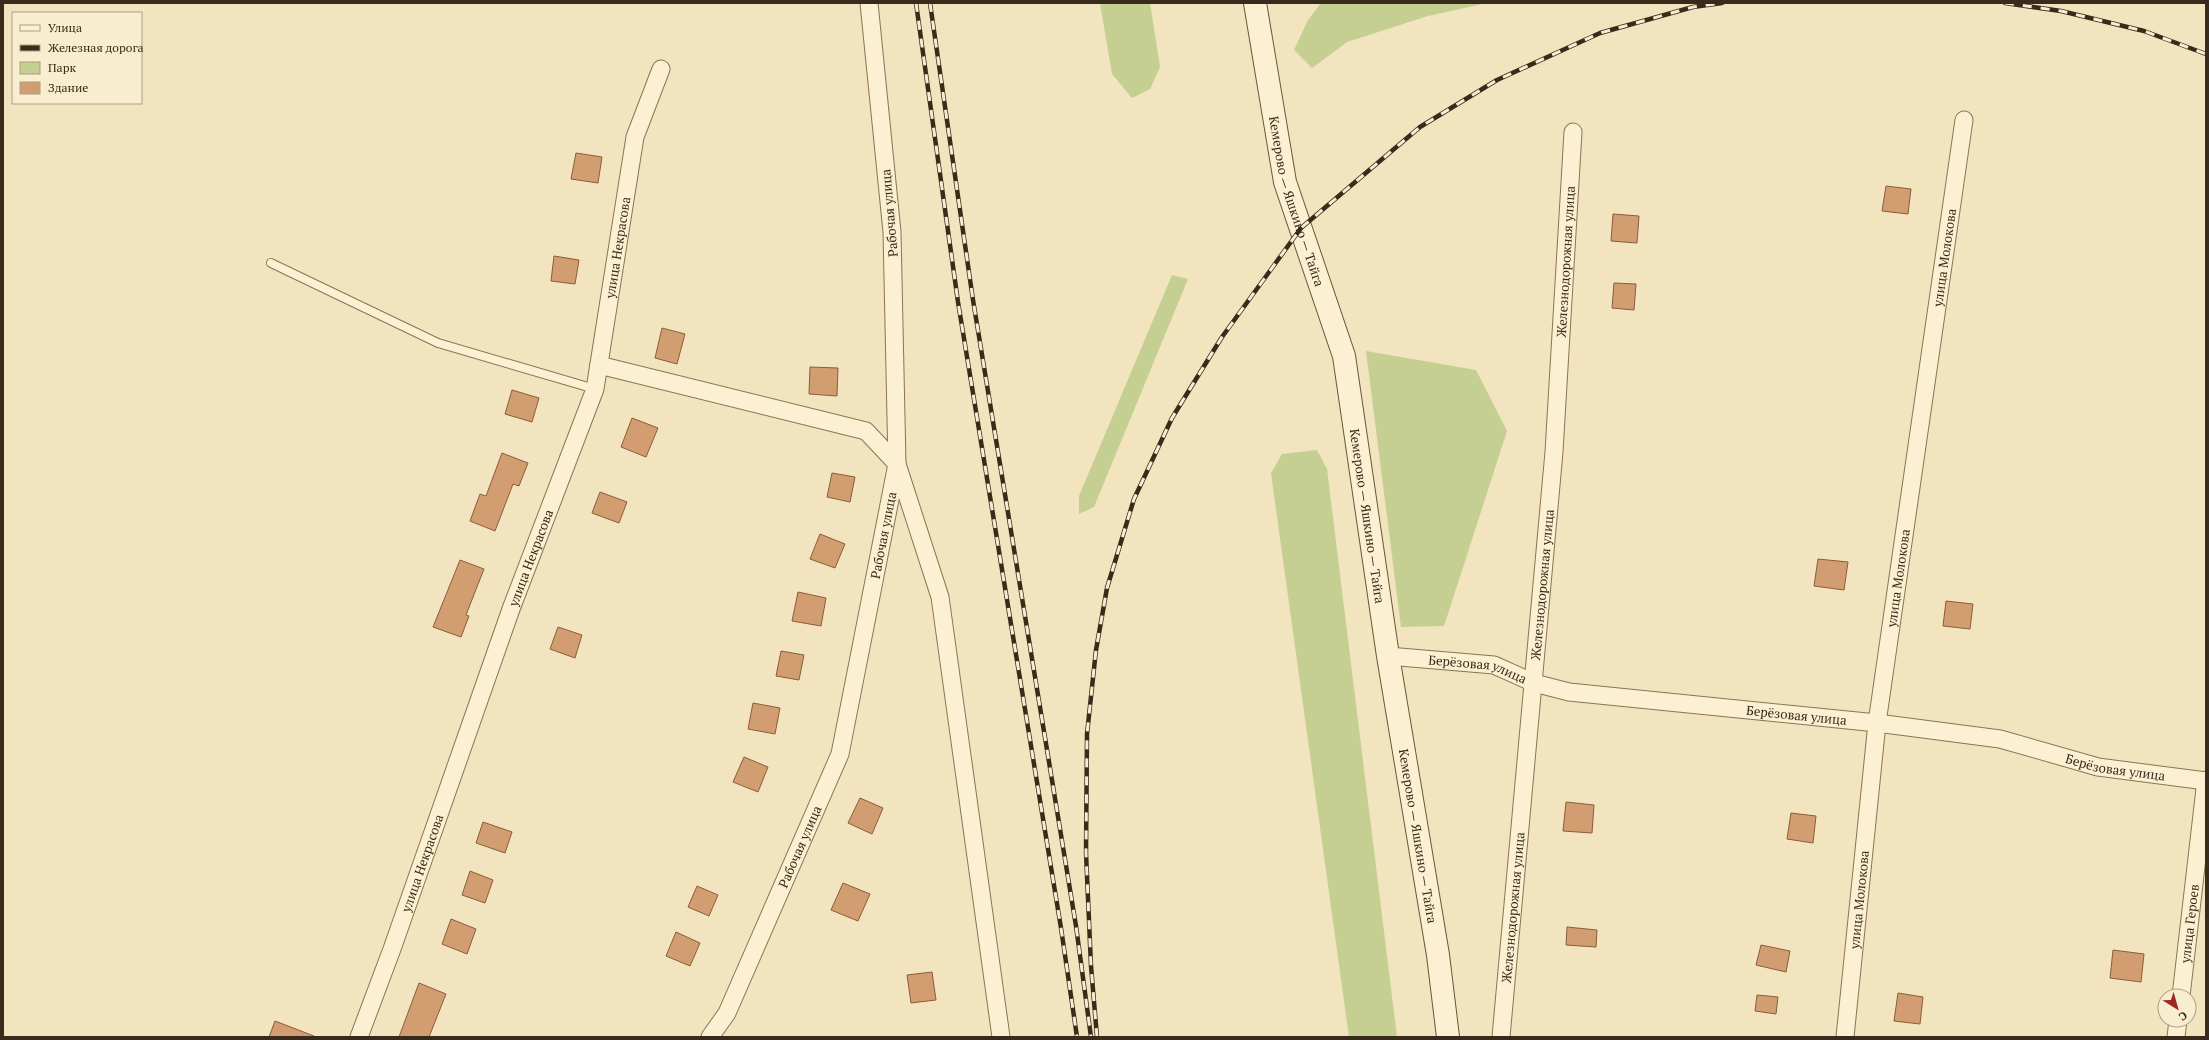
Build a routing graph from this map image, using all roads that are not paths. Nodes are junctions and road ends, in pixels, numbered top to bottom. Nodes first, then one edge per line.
1 (869, 3) edge
2 (1255, 3) edge
3 (661, 69) dead end
4 (1964, 120) dead end
5 (1573, 132) dead end
6 (270, 263) dead end
7 (599, 365) junction
8 (595, 388) junction
9 (897, 464) junction
10 (1388, 656) junction
11 (1534, 683) junction
12 (1877, 723) junction
13 (2206, 781) edge
14 (2182, 988) edge
15 (359, 1037) edge
16 (710, 1037) edge
17 (1001, 1037) edge
18 (1448, 1037) edge
19 (1501, 1037) edge
20 (1845, 1037) edge

1 - 9 street, Рабочая улица
2 - 10 main road, Кемерово — Яшкино — Тайга
3 - 7 street, улица Некрасова
4 - 12 street, улица Молокова
5 - 11 street, Железнодорожная улица
6 - 8 lane
7 - 8 street, улица Некрасова
7 - 9 street
8 - 15 street, улица Некрасова
9 - 16 street, Рабочая улица
9 - 17 street
10 - 11 street, Берёзовая улица
10 - 18 main road, Кемерово — Яшкино — Тайга
11 - 12 street, Берёзовая улица
11 - 19 street, Железнодорожная улица
12 - 13 street, Берёзовая улица
12 - 20 street, улица Молокова
13 - 14 street, улица Героев

